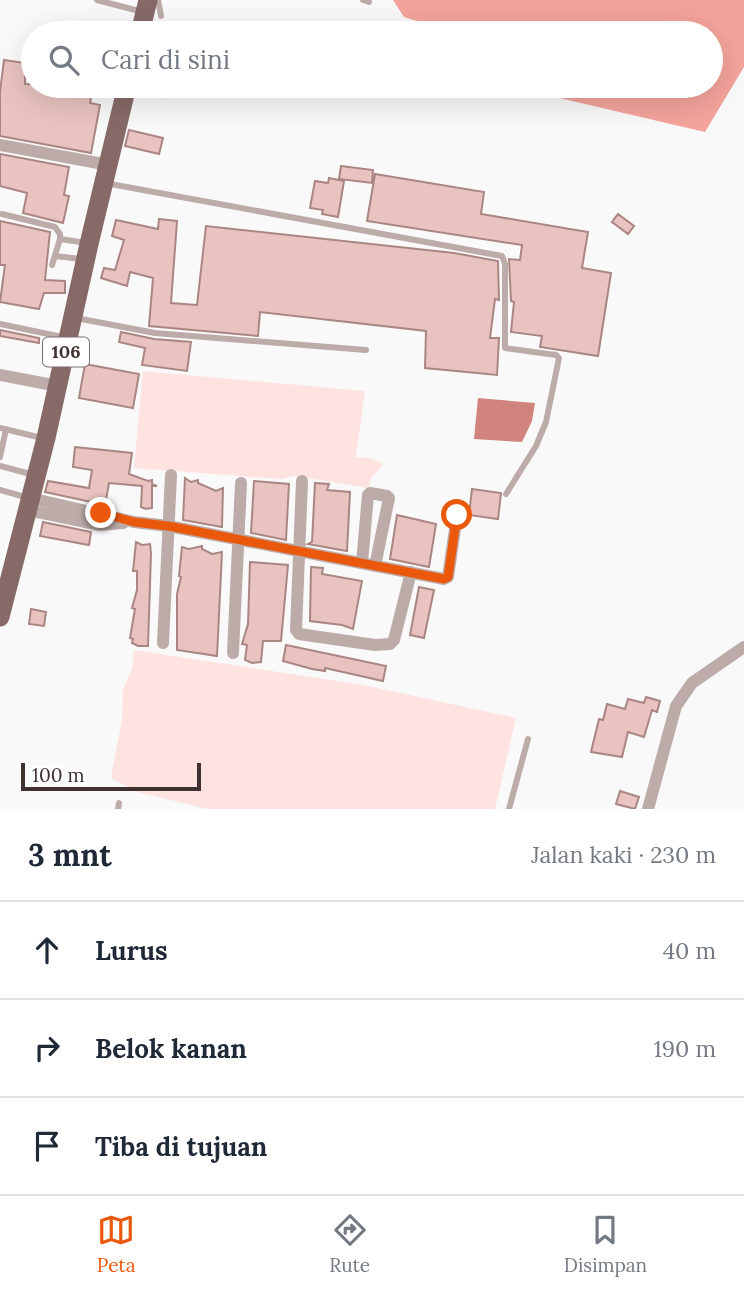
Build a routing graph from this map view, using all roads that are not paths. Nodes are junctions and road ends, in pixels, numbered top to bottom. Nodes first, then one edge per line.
1 (97, 0) edge
2 (153, 7) edge
3 (124, 98) edge
4 (0, 145) edge
5 (106, 174) junction
6 (2, 214) dead end
7 (60, 239) junction
8 (88, 252) junction
9 (55, 256) junction
10 (52, 265) dead end
11 (74, 317) junction
12 (0, 324) edge
13 (69, 338) junction
14 (366, 350) dead end
15 (0, 375) edge
16 (58, 386) junction
17 (3, 428) edge
18 (46, 439) junction
19 (0, 457) edge
20 (0, 466) edge
21 (170, 475) dead end
22 (35, 476) junction
23 (302, 481) dead end
24 (241, 483) dead end
25 (0, 490) edge
26 (506, 494) dead end
27 (28, 504) junction
28 (457, 515) dead end
29 (168, 526) junction
30 (239, 540) junction
31 (299, 551) junction
32 (362, 563) junction
33 (375, 566) junction
34 (411, 572) junction
35 (0, 617) edge
36 (163, 643) dead end
37 (744, 647) edge
38 (233, 653) dead end
39 (528, 739) dead end
40 (509, 809) edge
41 (648, 809) edge

1 - 2 lane
3 - 5 main road, 106
4 - 5 street
5 - 8 main road, 106
5 - 26 lane
6 - 7 lane
7 - 8 lane
7 - 9 lane
8 - 9 lane
8 - 11 main road, 106
9 - 10 lane
11 - 13 main road, 106
11 - 14 lane
12 - 13 lane
13 - 16 main road, 106
15 - 16 street
16 - 18 main road, 106
17 - 18 lane
17 - 19 lane
18 - 22 main road, 106
20 - 22 lane
21 - 29 street
22 - 27 main road, 106
23 - 31 street
24 - 30 street
25 - 27 lane
27 - 29 street
27 - 35 main road, 106
28 - 34 street
29 - 30 street
29 - 36 street
30 - 31 street
30 - 38 street
31 - 32 street
31 - 34 street
32 - 33 street
32 - 33 street
33 - 34 street
37 - 41 street
39 - 40 lane

